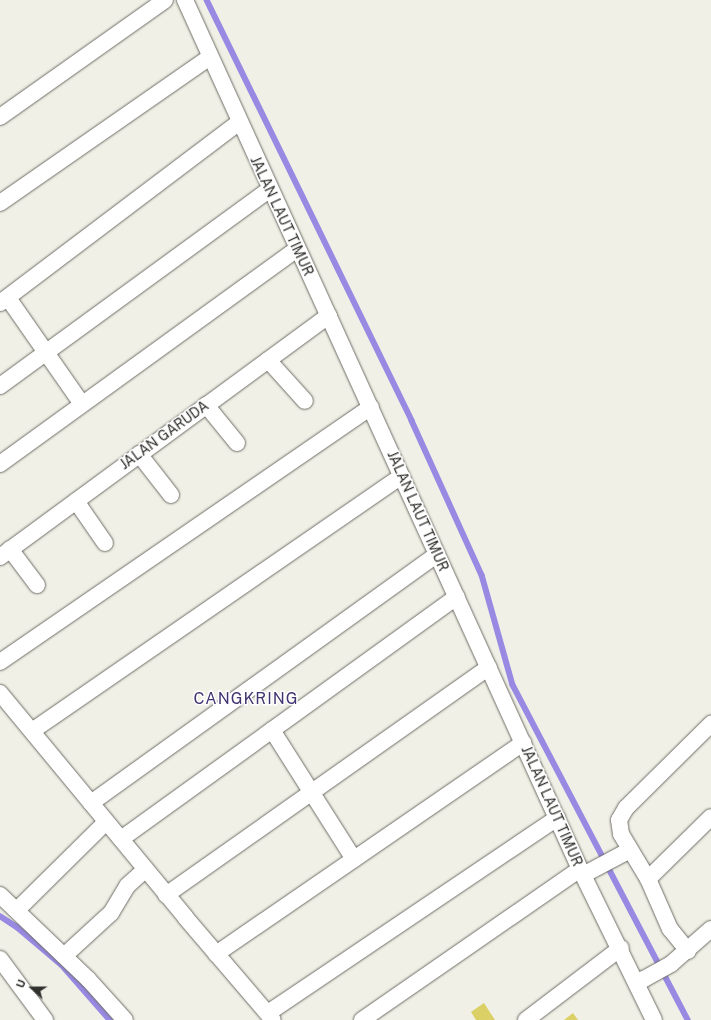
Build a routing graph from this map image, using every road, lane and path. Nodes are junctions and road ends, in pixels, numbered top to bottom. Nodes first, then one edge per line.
1 (165, 0) edge
2 (185, 0) edge
3 (210, 58) junction
4 (0, 117) edge
5 (239, 122) junction
6 (269, 190) junction
7 (0, 203) edge
8 (297, 249) junction
9 (4, 301) edge
10 (329, 315) junction
11 (48, 354) junction
12 (268, 360) junction
13 (0, 386) edge
14 (305, 402) dead end
15 (82, 404) junction
16 (206, 405) junction
17 (371, 407) junction
18 (238, 443) dead end
19 (139, 454) junction
20 (0, 464) edge
21 (402, 476) junction
22 (172, 495) dead end
23 (76, 501) junction
24 (105, 543) dead end
25 (5, 553) edge
26 (438, 554) junction
27 (37, 585) dead end
28 (457, 597) junction
29 (0, 662) edge
30 (489, 667) junction
31 (0, 693) edge
32 (711, 724) edge
33 (272, 730) junction
34 (32, 731) junction
35 (523, 743) junction
36 (312, 793) junction
37 (91, 803) junction
38 (557, 818) junction
39 (711, 818) edge
40 (106, 822) junction
41 (121, 839) junction
42 (624, 853) junction
43 (354, 859) junction
44 (146, 869) junction
45 (585, 871) junction
46 (648, 879) junction
47 (0, 895) edge
48 (166, 895) junction
49 (17, 910) junction
50 (711, 929) edge
51 (621, 948) junction
52 (688, 951) junction
53 (216, 954) junction
54 (64, 956) junction
55 (0, 959) edge
56 (640, 980) junction
57 (271, 1016) edge
58 (45, 1020) edge
59 (125, 1020) edge
60 (362, 1020) edge
61 (526, 1020) edge
62 (654, 1020) edge

1 - 4 street
2 - 3 street, JALAN LAUT TIMUR
3 - 5 street, JALAN LAUT TIMUR
3 - 7 street
5 - 6 street, JALAN LAUT TIMUR
5 - 9 street
6 - 8 street, JALAN LAUT TIMUR
6 - 11 street
8 - 10 street, JALAN LAUT TIMUR
8 - 15 street
9 - 11 street
10 - 12 street, JALAN GARUDA
10 - 17 street, JALAN LAUT TIMUR
11 - 13 street
11 - 15 street
12 - 14 street
12 - 16 street, JALAN GARUDA
15 - 20 street
16 - 18 street
16 - 19 street, JALAN GARUDA
17 - 21 street, JALAN LAUT TIMUR
17 - 29 street
19 - 22 street
19 - 23 street, JALAN GARUDA
21 - 26 street, JALAN LAUT TIMUR
21 - 34 street
23 - 24 street
23 - 25 street, JALAN GARUDA
25 - 27 street
26 - 28 street, JALAN LAUT TIMUR
26 - 37 street
28 - 30 street, JALAN LAUT TIMUR
28 - 33 street
30 - 35 street, JALAN LAUT TIMUR
30 - 36 street
31 - 34 street
32 - 42 street
33 - 36 street
33 - 41 street
34 - 37 street
35 - 38 street, JALAN LAUT TIMUR
35 - 43 street
36 - 43 street
36 - 48 street
37 - 40 street
38 - 45 street, JALAN LAUT TIMUR
38 - 57 street
39 - 46 street
40 - 41 street
40 - 49 street
41 - 44 street
42 - 45 street
42 - 46 street
43 - 53 street
44 - 48 street
44 - 54 street
45 - 51 street, JALAN LAUT TIMUR
45 - 60 street
46 - 52 street
47 - 49 street
48 - 53 street
49 - 54 street
50 - 52 street
51 - 56 street, JALAN LAUT TIMUR
51 - 61 street
52 - 56 street
53 - 57 street
54 - 59 street
55 - 58 street
56 - 62 street, JALAN LAUT TIMUR

